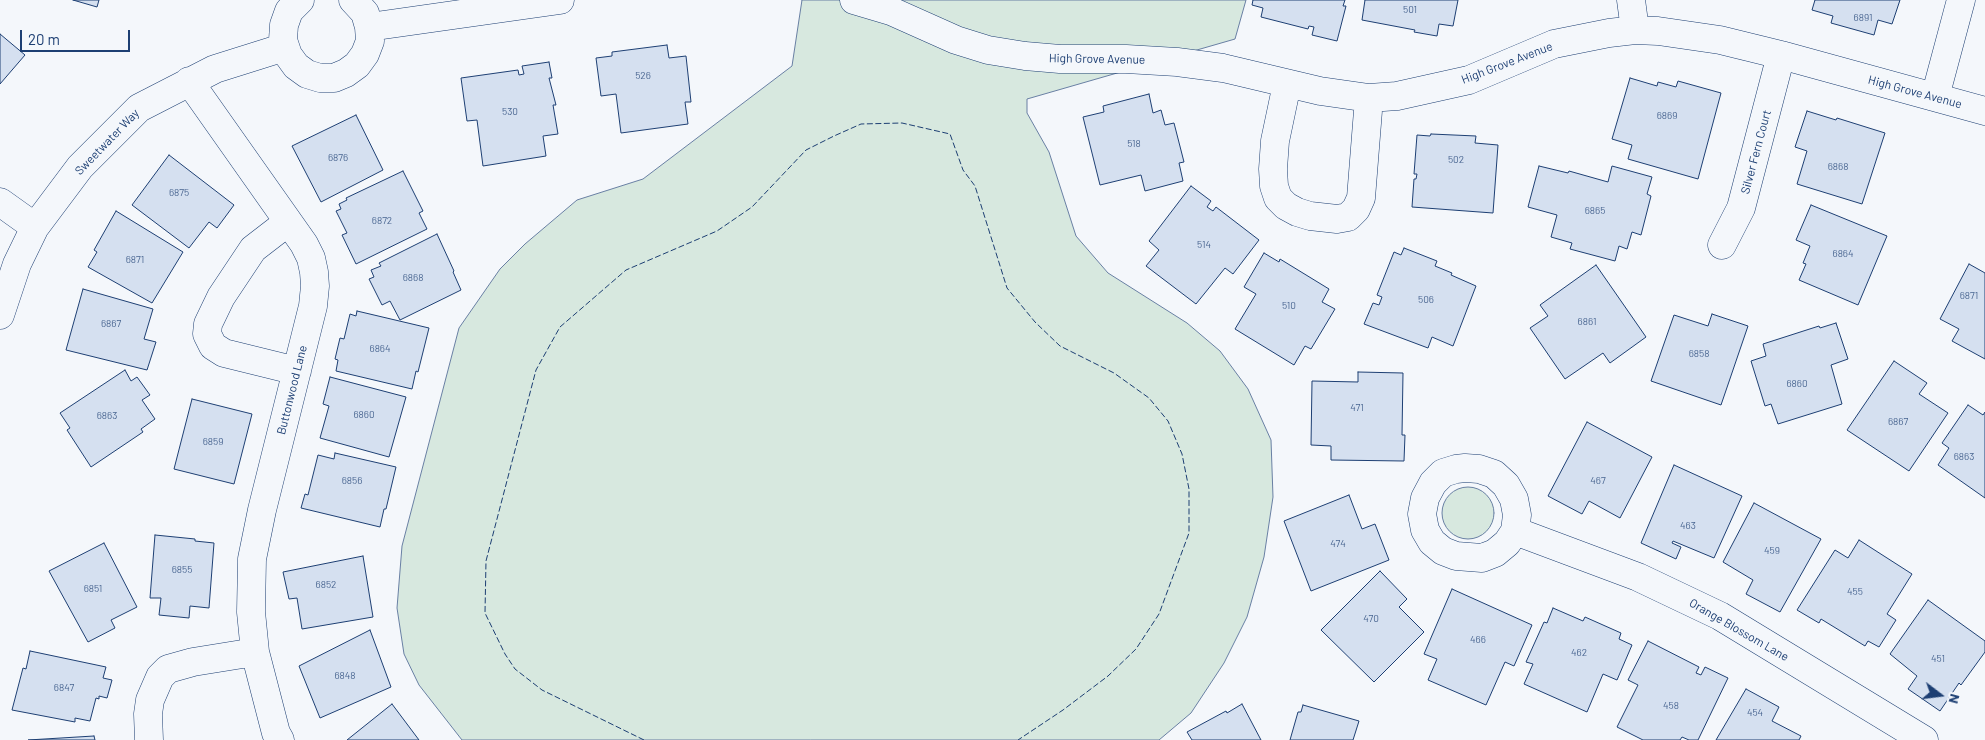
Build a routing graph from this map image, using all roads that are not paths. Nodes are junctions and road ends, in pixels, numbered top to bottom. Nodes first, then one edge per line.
1 (300, 0) edge
2 (353, 0) edge
3 (560, 0) edge
4 (854, 0) edge
5 (1631, 0) edge
6 (1961, 0) edge
7 (369, 27) junction
8 (1635, 30) junction
9 (285, 47) junction
10 (1782, 55) junction
11 (189, 81) junction
12 (1287, 84) junction
13 (1935, 97) junction
14 (1369, 98) junction
15 (1985, 111) edge
16 (0, 202) edge
17 (288, 222) junction
18 (35, 227) junction
19 (1722, 245) dead end
20 (0, 315) edge
21 (296, 370) junction
22 (1515, 531) dead end
23 (255, 652) junction
24 (274, 738) edge
25 (149, 740) edge
26 (1924, 740) edge

1 - 9 street
2 - 7 street
3 - 7 street
4 - 12 street, High Grove Avenue
5 - 8 street
6 - 13 street
7 - 9 street
8 - 10 street, High Grove Avenue
8 - 14 street, High Grove Avenue
9 - 11 street, Sweetwater Way
10 - 13 street, High Grove Avenue
10 - 19 street, Silver Fern Court
11 - 17 street, Buttonwood Lane
11 - 18 street, Sweetwater Way
12 - 14 street, High Grove Avenue
12 - 14 street
13 - 15 street, High Grove Avenue
16 - 18 street
17 - 21 street, Buttonwood Lane
17 - 21 street
18 - 20 street, Sweetwater Way
21 - 23 street, Buttonwood Lane
22 - 26 street, Orange Blossom Lane
23 - 24 street, Buttonwood Lane
23 - 25 street

